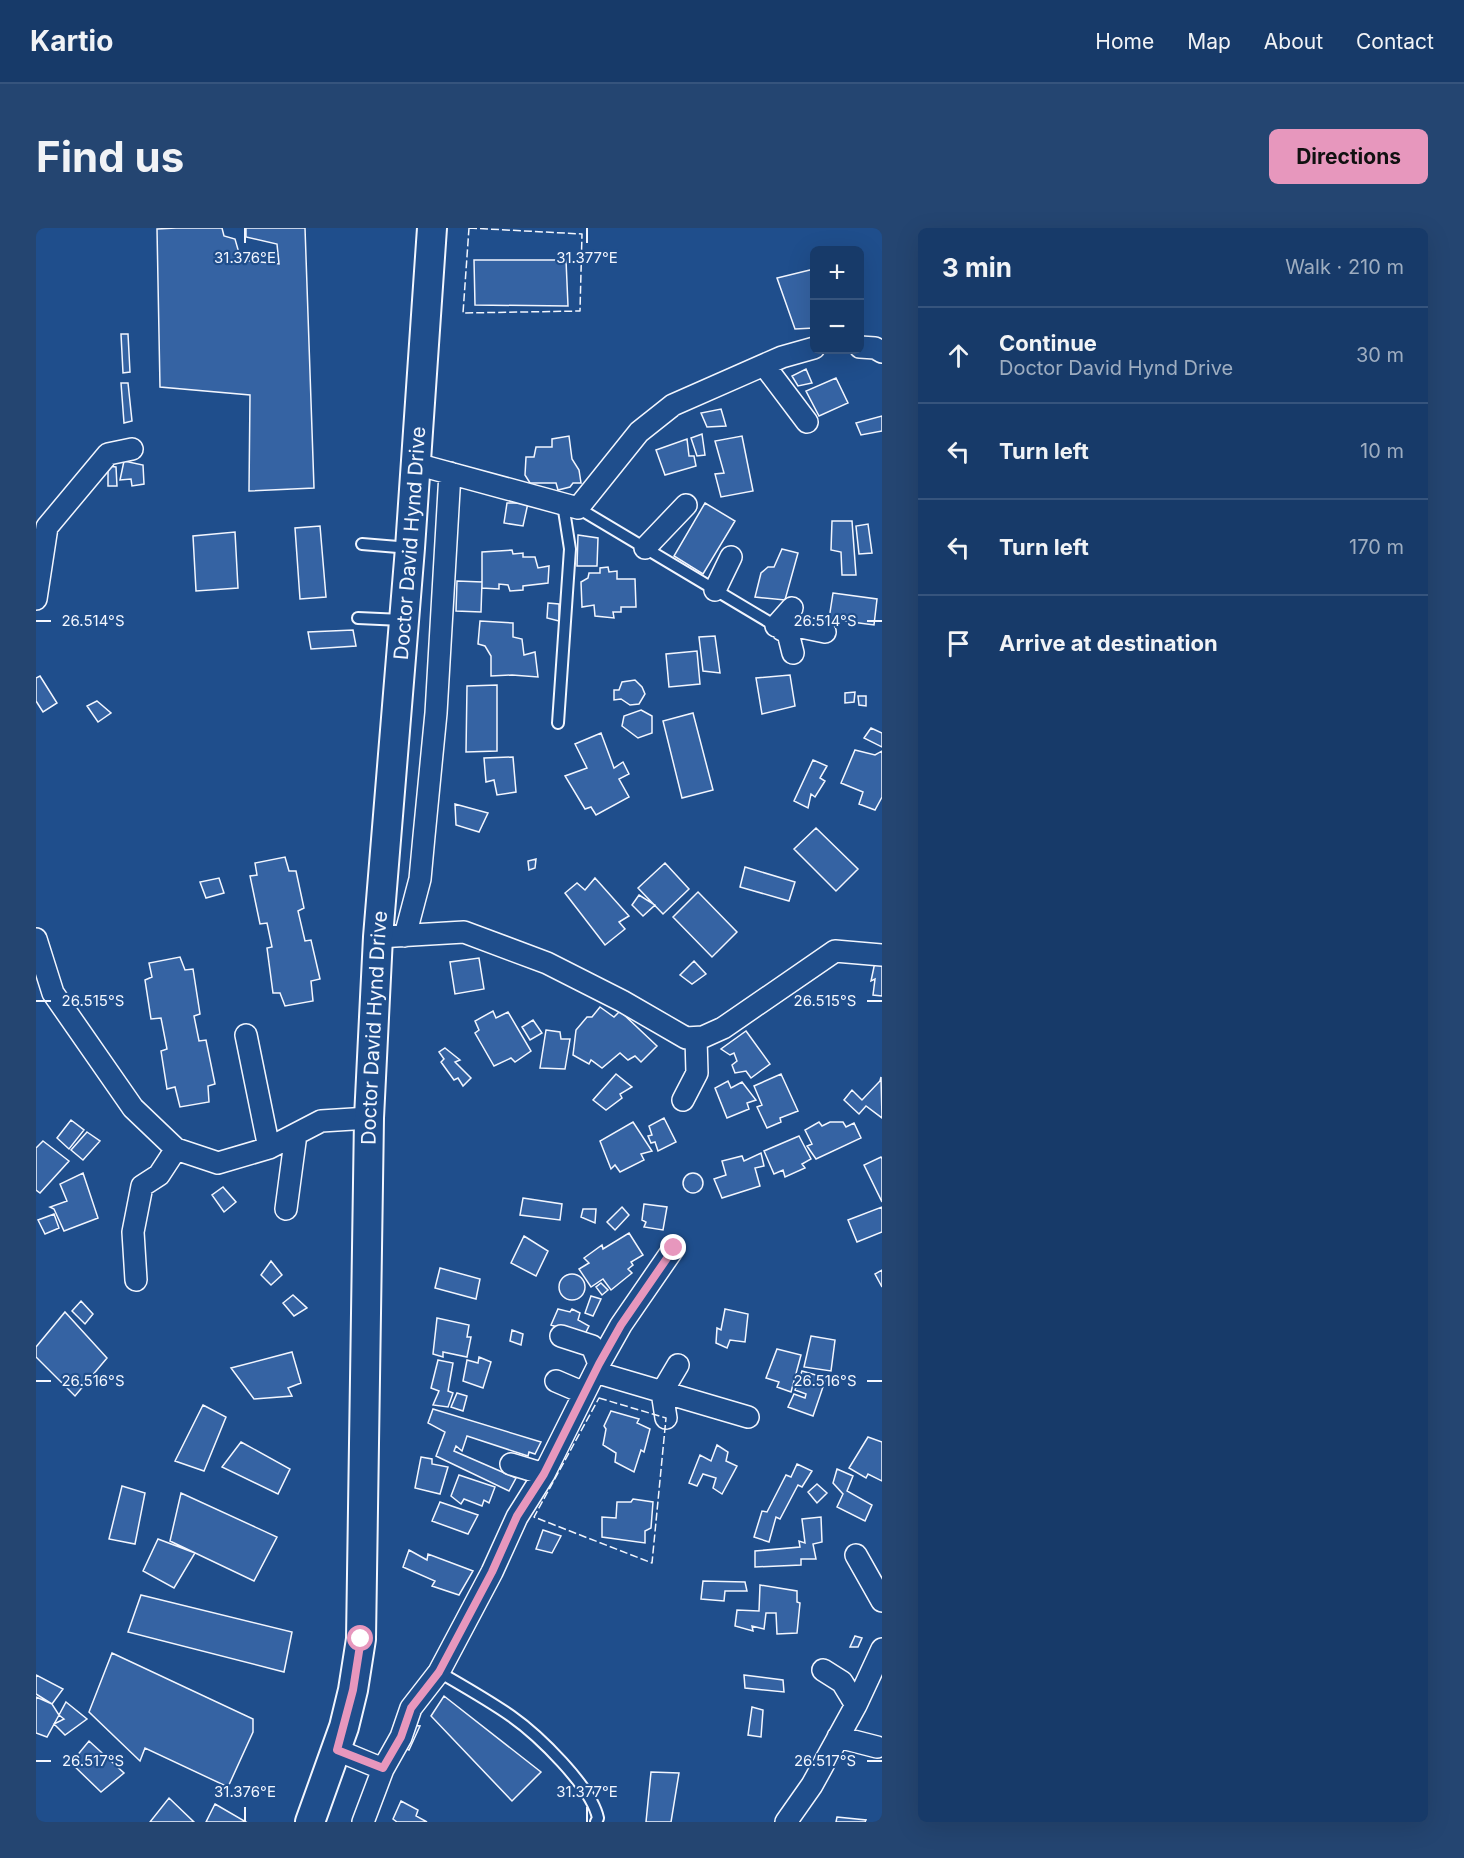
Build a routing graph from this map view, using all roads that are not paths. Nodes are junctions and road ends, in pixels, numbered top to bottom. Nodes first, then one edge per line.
1 (432, 228) edge
2 (864, 347) edge
3 (810, 349) edge
4 (882, 352) edge
5 (764, 365) junction
6 (807, 422) dead end
7 (132, 449) dead end
8 (416, 464) junction
9 (450, 473) junction
10 (686, 505) dead end
11 (570, 506) junction
12 (362, 544) dead end
13 (410, 548) junction
14 (645, 548) junction
15 (731, 557) dead end
16 (715, 590) junction
17 (36, 598) edge
18 (792, 608) dead end
19 (358, 618) dead end
20 (404, 620) junction
21 (825, 632) dead end
22 (785, 635) junction
23 (558, 723) dead end
24 (392, 936) junction
25 (36, 939) edge
26 (882, 955) edge
27 (246, 1035) dead end
28 (696, 1038) junction
29 (683, 1100) dead end
30 (369, 1118) junction
31 (296, 1134) junction
32 (269, 1148) junction
33 (176, 1149) junction
34 (286, 1209) dead end
35 (674, 1248) dead end
36 (136, 1280) dead end
37 (561, 1336) dead end
38 (678, 1365) dead end
39 (597, 1368) junction
40 (556, 1381) dead end
41 (662, 1392) junction
42 (584, 1393) junction
43 (748, 1417) dead end
44 (666, 1418) dead end
45 (511, 1464) dead end
46 (544, 1474) junction
47 (856, 1555) dead end
48 (882, 1601) edge
49 (882, 1649) edge
50 (823, 1670) dead end
51 (439, 1672) junction
52 (856, 1705) junction
53 (838, 1737) junction
54 (877, 1747) dead end
55 (337, 1750) junction
56 (383, 1768) junction
57 (310, 1822) edge
58 (363, 1822) edge
59 (596, 1822) edge
60 (786, 1822) edge

1 - 8 main road, Doctor David Hynd Drive
2 - 4 street
3 - 5 street
5 - 6 street
5 - 11 street
7 - 17 street
8 - 9 street
8 - 13 main road, Doctor David Hynd Drive
9 - 11 street
9 - 24 street
10 - 14 street
11 - 14 lane
11 - 23 lane
12 - 13 lane
13 - 20 main road, Doctor David Hynd Drive
14 - 16 lane
15 - 16 street
16 - 22 lane
18 - 22 street
19 - 20 lane
20 - 24 main road, Doctor David Hynd Drive
21 - 22 street
24 - 28 street
24 - 30 main road, Doctor David Hynd Drive
25 - 33 street
26 - 28 street
27 - 32 street
28 - 29 street
30 - 31 street
30 - 55 main road, Doctor David Hynd Drive
31 - 32 street
31 - 34 street
32 - 33 street
33 - 36 street
35 - 39 street
37 - 39 street
38 - 41 street
39 - 41 street
39 - 42 street
40 - 42 street
41 - 43 street
41 - 44 street
42 - 46 street
45 - 46 street
46 - 51 street
47 - 48 street
49 - 52 street
50 - 52 street
51 - 56 street
51 - 59 lane
52 - 53 street
53 - 54 street
53 - 60 street
55 - 56 street
55 - 57 main road, Doctor David Hynd Drive
56 - 58 street

